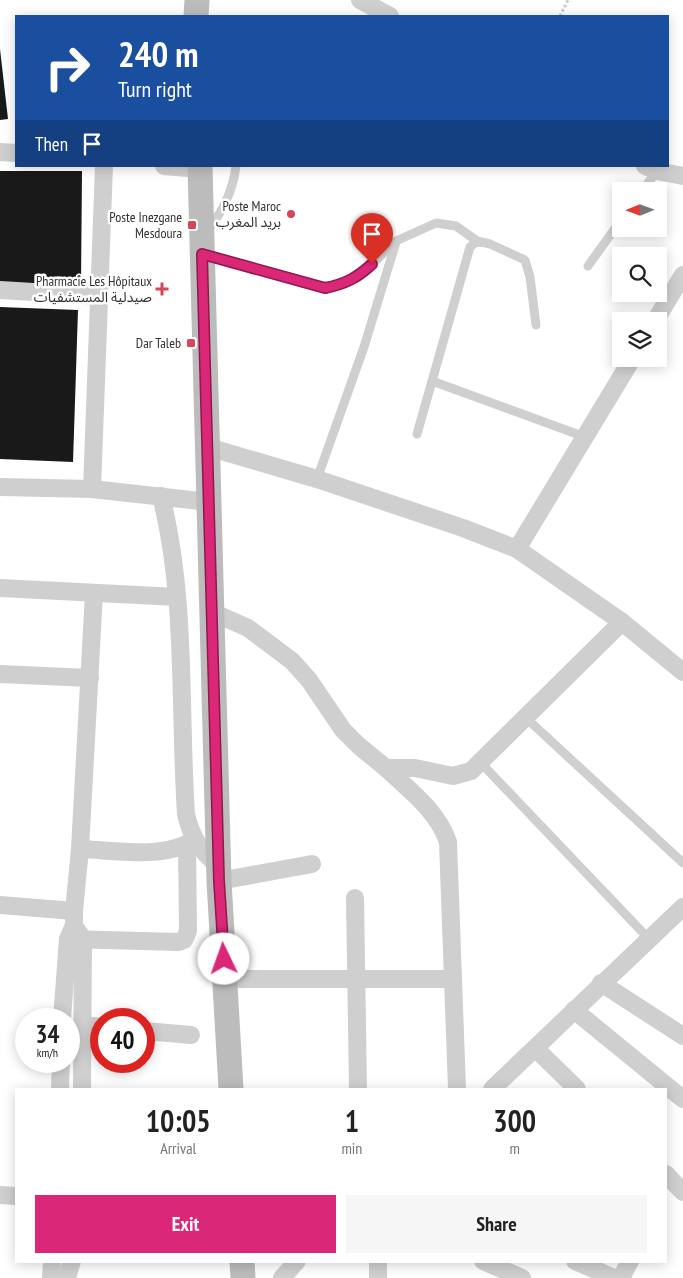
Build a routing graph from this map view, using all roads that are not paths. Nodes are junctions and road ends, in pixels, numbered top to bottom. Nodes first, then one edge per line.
1 (197, 0) edge
2 (360, 0) edge
3 (196, 15) edge
4 (388, 15) edge
5 (0, 152) edge
6 (15, 153) edge
7 (104, 167) edge
8 (182, 167) edge
9 (236, 167) edge
10 (200, 168) edge
11 (651, 169) edge
12 (683, 176) edge
13 (646, 182) edge
14 (612, 233) edge
15 (396, 241) junction
16 (477, 241) junction
17 (202, 246) junction
18 (588, 266) dead end
19 (683, 274) edge
20 (0, 290) edge
21 (99, 296) junction
22 (660, 312) edge
23 (536, 325) dead end
24 (627, 367) edge
25 (432, 381) junction
26 (417, 434) dead end
27 (585, 437) junction
28 (208, 447) junction
29 (317, 479) junction
30 (0, 487) edge
31 (92, 489) junction
32 (161, 496) junction
33 (210, 502) junction
34 (517, 549) junction
35 (0, 588) edge
36 (94, 593) junction
37 (177, 597) junction
38 (212, 612) junction
39 (622, 622) junction
40 (683, 672) edge
41 (0, 674) edge
42 (90, 678) junction
43 (526, 717) junction
44 (480, 762) junction
45 (386, 768) junction
46 (191, 842) junction
47 (80, 849) junction
48 (683, 863) edge
49 (312, 864) dead end
50 (219, 873) junction
51 (355, 898) dead end
52 (0, 905) edge
53 (683, 907) edge
54 (74, 929) junction
55 (649, 939) junction
56 (356, 978) junction
57 (225, 979) junction
58 (452, 979) junction
59 (602, 982) junction
60 (63, 1008) edge
61 (574, 1010) junction
62 (90, 1011) edge
63 (155, 1032) edge
64 (190, 1035) dead end
65 (683, 1036) edge
66 (90, 1043) edge
67 (535, 1048) junction
68 (61, 1073) edge
69 (60, 1088) edge
70 (82, 1088) edge
71 (231, 1088) edge
72 (358, 1088) edge
73 (457, 1088) edge
74 (493, 1088) edge
75 (576, 1088) edge
76 (683, 1099) edge
77 (0, 1196) edge
78 (15, 1196) edge
79 (52, 1263) edge
80 (71, 1263) edge
81 (242, 1263) edge
82 (295, 1263) edge
83 (378, 1263) edge
84 (488, 1263) edge
85 (580, 1263) edge
86 (629, 1263) edge
87 (51, 1278) edge
88 (67, 1278) edge
89 (243, 1278) edge
90 (282, 1278) edge
91 (378, 1278) edge
92 (522, 1278) edge
93 (614, 1278) edge
94 (621, 1278) edge

1 - 3 street
2 - 4 street
5 - 6 street
7 - 21 street
8 - 10 street
9 - 17 lane
10 - 17 street
11 - 12 street
11 - 13 lane
14 - 18 lane
15 - 16 lane
15 - 17 lane
15 - 29 lane
16 - 23 lane
16 - 25 lane
17 - 28 street
19 - 22 street
20 - 21 street
21 - 31 street
24 - 27 street
25 - 26 lane
25 - 27 lane
27 - 34 street
28 - 29 street
28 - 33 street
29 - 34 street
30 - 31 street
31 - 32 street
32 - 33 street
32 - 37 street
33 - 38 street
34 - 39 street
35 - 36 street
36 - 37 street
36 - 42 street
37 - 46 street
38 - 45 street
38 - 50 street
39 - 40 street
39 - 43 street
41 - 42 street
42 - 47 street
43 - 44 street
43 - 48 lane
44 - 45 street
44 - 55 lane
45 - 58 street
46 - 47 street
46 - 50 street
46 - 54 street
47 - 54 street
49 - 50 street
50 - 57 street
51 - 56 street
52 - 54 street
53 - 55 street
54 - 60 street
54 - 62 street
55 - 59 street
56 - 57 street
56 - 58 street
56 - 72 street
57 - 71 street
58 - 73 street
59 - 61 street
59 - 65 street
61 - 67 street
61 - 76 street
63 - 64 street
66 - 70 street
67 - 74 street
67 - 75 street
68 - 69 street
77 - 78 street
79 - 87 street
80 - 88 street
81 - 89 street
82 - 90 street
83 - 91 street
84 - 92 street
85 - 93 street
86 - 94 street

